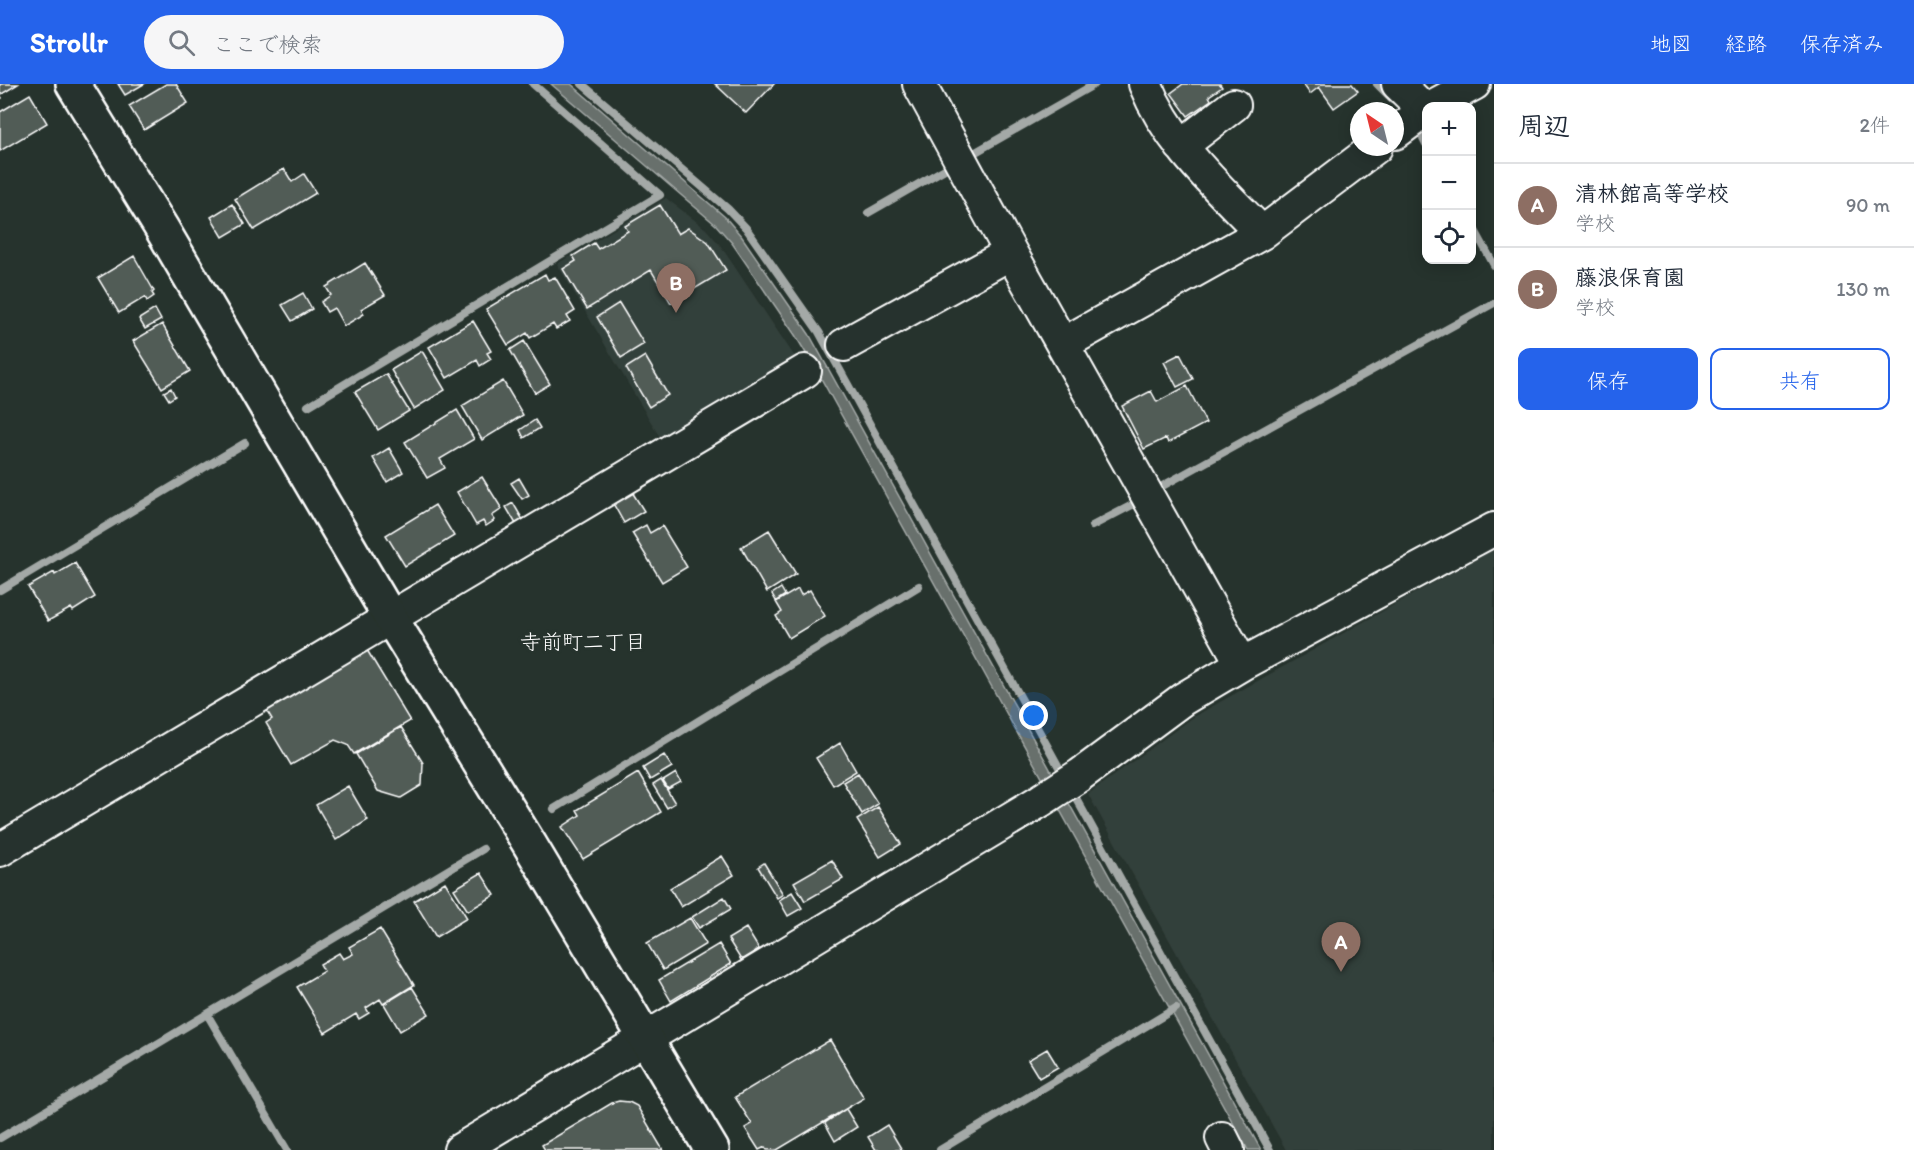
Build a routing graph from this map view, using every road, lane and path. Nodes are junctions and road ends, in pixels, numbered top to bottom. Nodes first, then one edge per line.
1 (73, 84) edge
2 (919, 84) edge
3 (1145, 84) edge
4 (1398, 84) edge
5 (1474, 84) edge
6 (1441, 102) edge
7 (1422, 104) edge
8 (1234, 105) dead end
9 (1422, 113) edge
10 (1404, 126) edge
11 (1180, 146) junction
12 (1364, 156) edge
13 (1262, 232) junction
14 (1011, 253) junction
15 (1063, 344) junction
16 (844, 345) dead end
17 (805, 371) dead end
18 (1494, 529) edge
19 (390, 617) junction
20 (1242, 664) junction
21 (0, 850) edge
22 (646, 1038) junction
23 (460, 1150) edge
24 (712, 1150) edge

1 - 19 street
2 - 14 street
3 - 11 street
4 - 7 street
5 - 6 street
8 - 11 street
9 - 10 street
11 - 13 street
12 - 13 street
13 - 15 street
14 - 15 street
14 - 16 street
15 - 20 street
17 - 19 street
18 - 20 street
19 - 21 street
19 - 22 street
20 - 22 street
22 - 23 street
22 - 24 street

